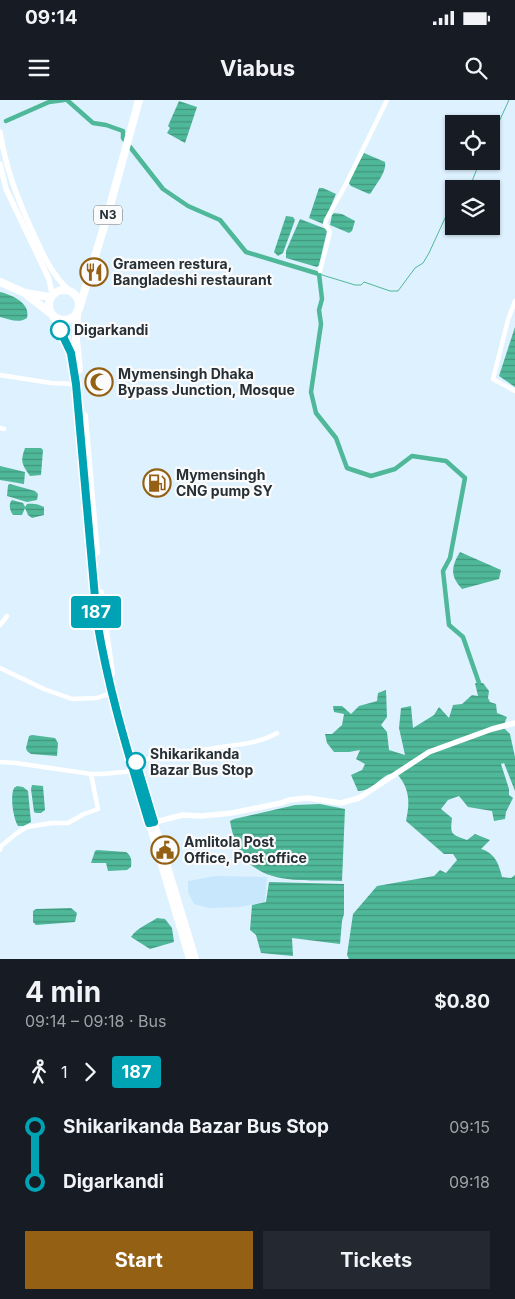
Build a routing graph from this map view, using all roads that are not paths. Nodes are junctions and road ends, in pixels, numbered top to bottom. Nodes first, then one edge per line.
1 (139, 100) edge
2 (388, 100) edge
3 (0, 132) edge
4 (0, 164) edge
5 (320, 271) dead end
6 (89, 275) junction
7 (0, 282) edge
8 (70, 291) junction
9 (25, 293) junction
10 (51, 296) junction
11 (515, 301) edge
12 (78, 310) junction
13 (52, 315) junction
14 (0, 375) edge
15 (76, 384) junction
16 (515, 391) edge
17 (7, 616) dead end
18 (0, 625) edge
19 (0, 668) edge
20 (111, 693) junction
21 (515, 723) edge
22 (277, 733) dead end
23 (0, 762) edge
24 (136, 762) junction
25 (134, 771) junction
26 (90, 774) junction
27 (151, 822) junction
28 (0, 850) edge
29 (190, 959) edge
30 (195, 959) edge

1 - 6 highway, N3
2 - 5 street
3 - 8 street
4 - 10 street
6 - 8 highway
6 - 12 highway, N3
7 - 9 highway
8 - 10 highway
8 - 12 highway, N3
9 - 10 highway
9 - 13 highway
10 - 13 highway, N3
11 - 16 street
12 - 13 highway
12 - 24 highway, N3
13 - 15 highway, N3
14 - 15 street
15 - 20 highway, N3
17 - 18 street
19 - 20 street
20 - 25 highway, N3
21 - 27 street
22 - 24 street
23 - 26 street
24 - 27 highway, N3
25 - 26 street
25 - 27 highway, N3
26 - 28 street
27 - 29 highway, N3
27 - 30 highway, N3

